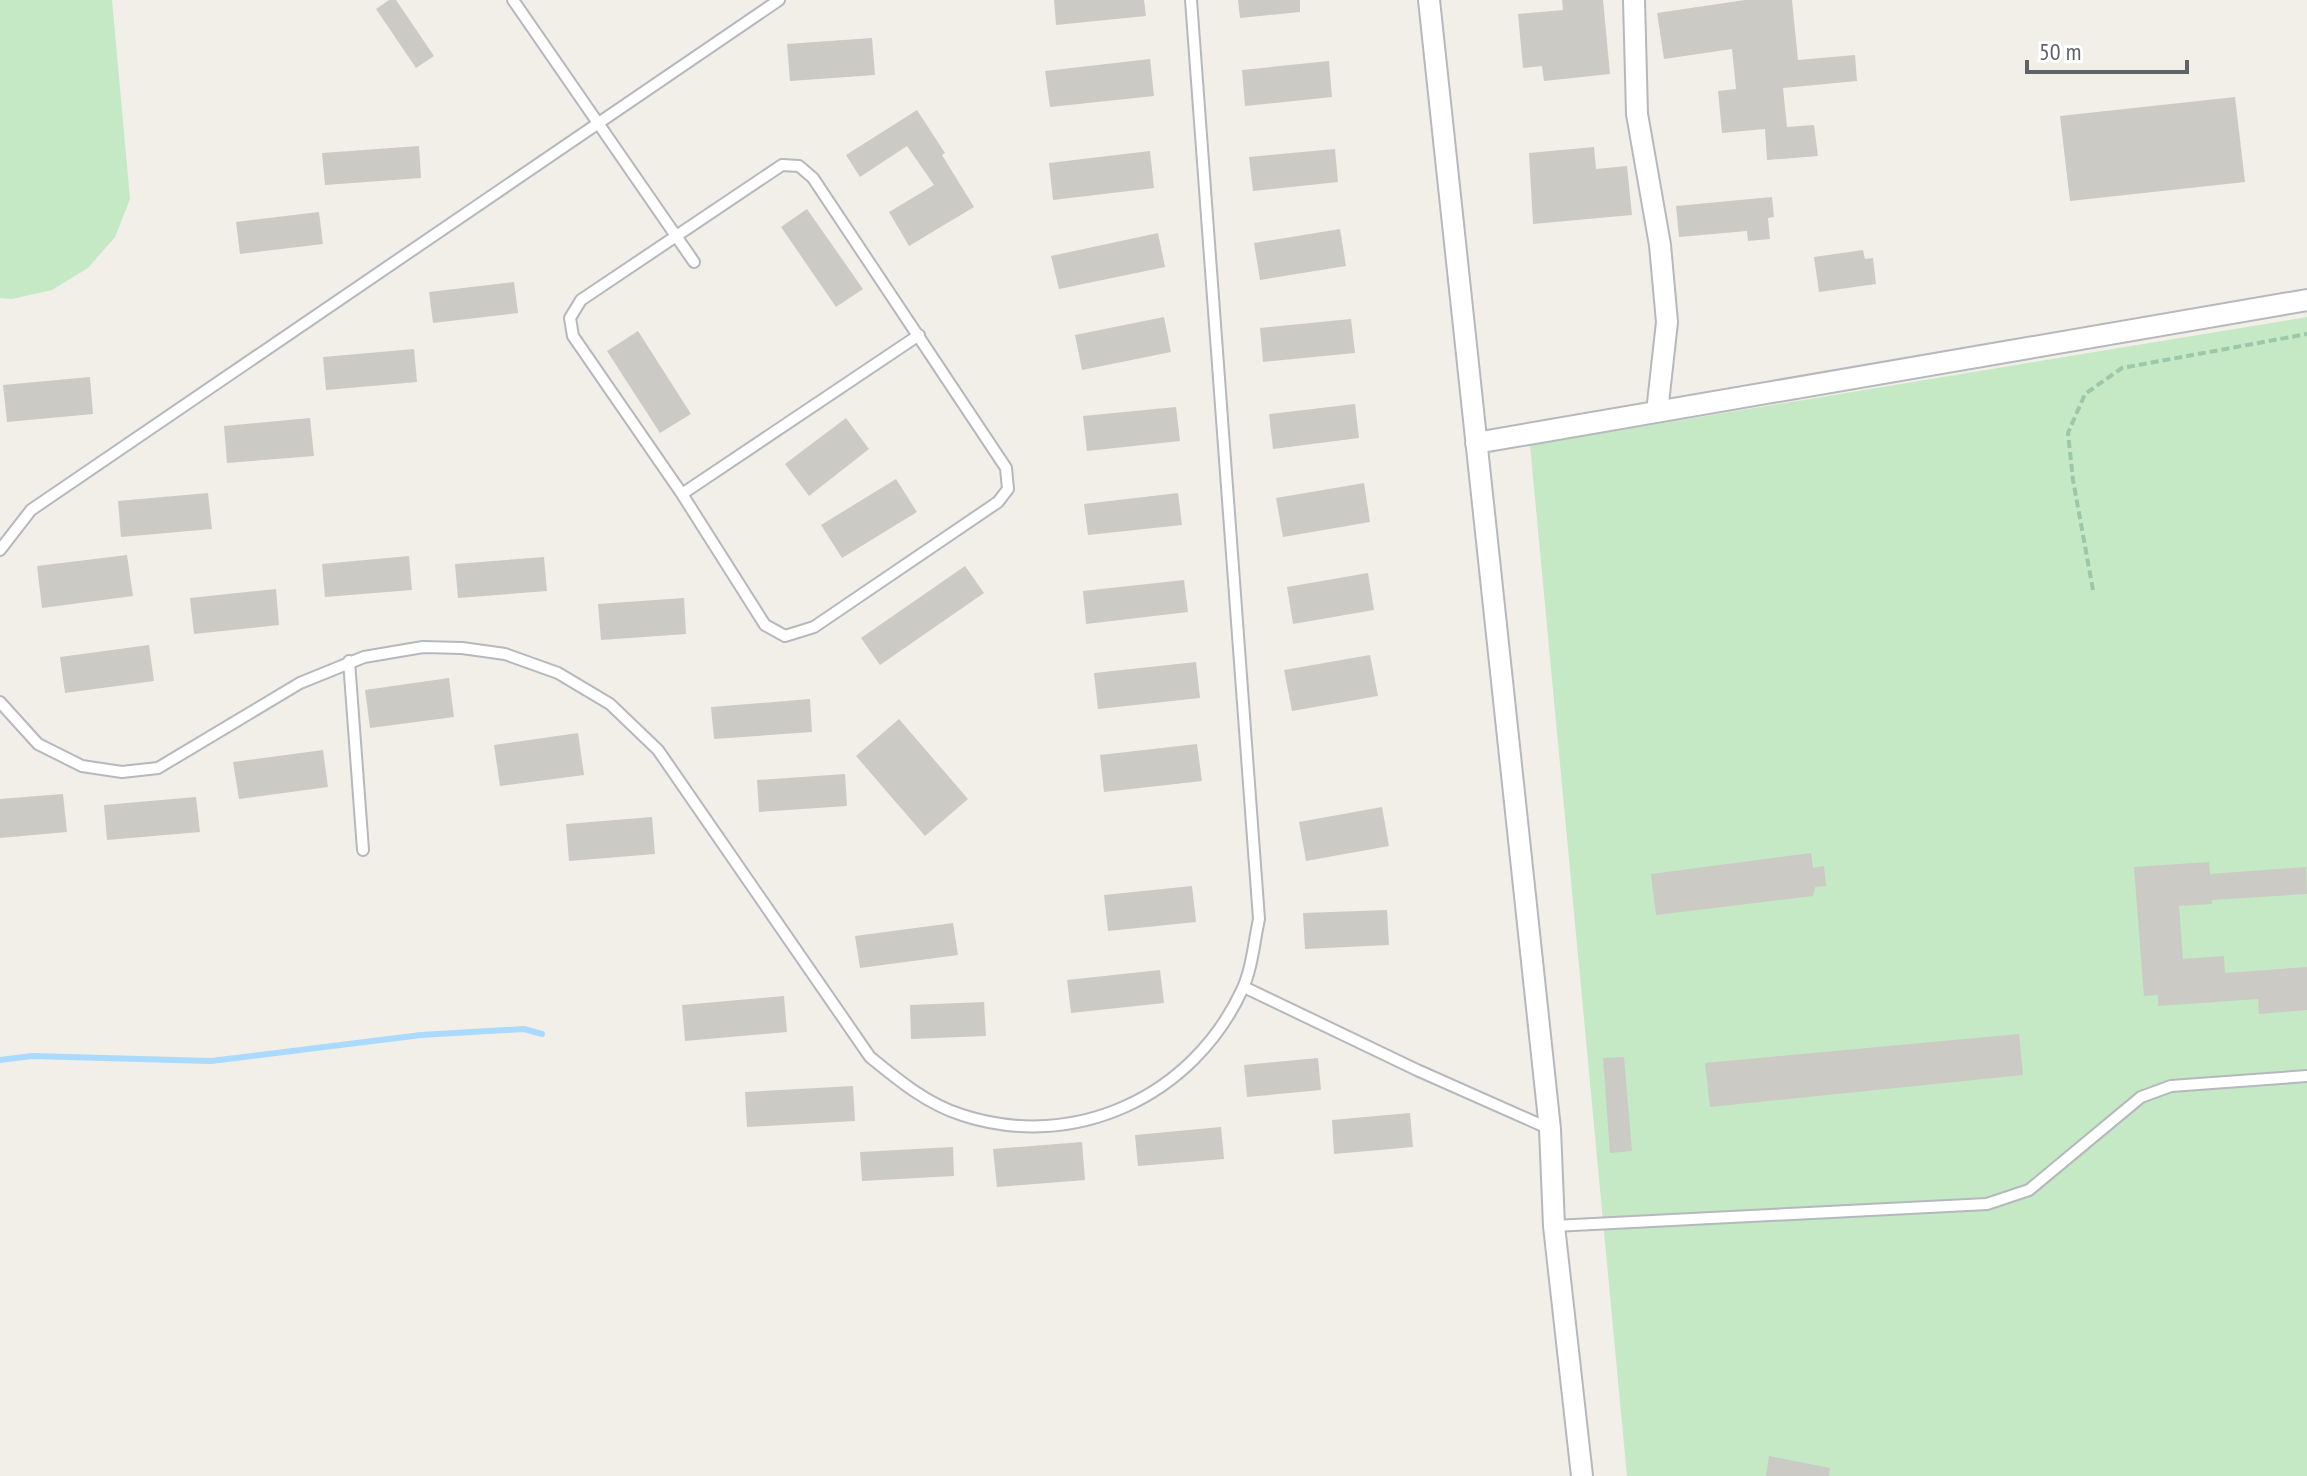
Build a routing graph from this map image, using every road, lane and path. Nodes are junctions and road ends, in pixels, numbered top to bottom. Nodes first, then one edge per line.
1 (513, 0) edge
2 (779, 0) edge
3 (1191, 0) edge
4 (1429, 0) edge
5 (1634, 0) edge
6 (599, 122) junction
7 (675, 235) junction
8 (694, 262) dead end
9 (2307, 300) edge
10 (2307, 334) edge
11 (919, 335) junction
12 (1657, 412) junction
13 (1476, 443) junction
14 (682, 494) junction
15 (0, 550) edge
16 (2093, 590) dead end
17 (349, 661) junction
18 (0, 702) edge
19 (363, 850) dead end
20 (1244, 987) junction
21 (2307, 1076) edge
22 (1550, 1129) junction
23 (1554, 1226) junction
24 (1582, 1476) edge

1 - 6 lane
2 - 6 lane
3 - 20 lane
4 - 13 street
5 - 12 street
6 - 7 lane
6 - 15 lane
7 - 8 lane
7 - 11 lane
7 - 14 lane
9 - 12 street
10 - 16 path
11 - 14 lane
11 - 14 lane
12 - 13 street
13 - 22 street
17 - 18 lane
17 - 19 lane
17 - 20 lane
20 - 22 lane
21 - 23 lane
22 - 23 street
23 - 24 street

